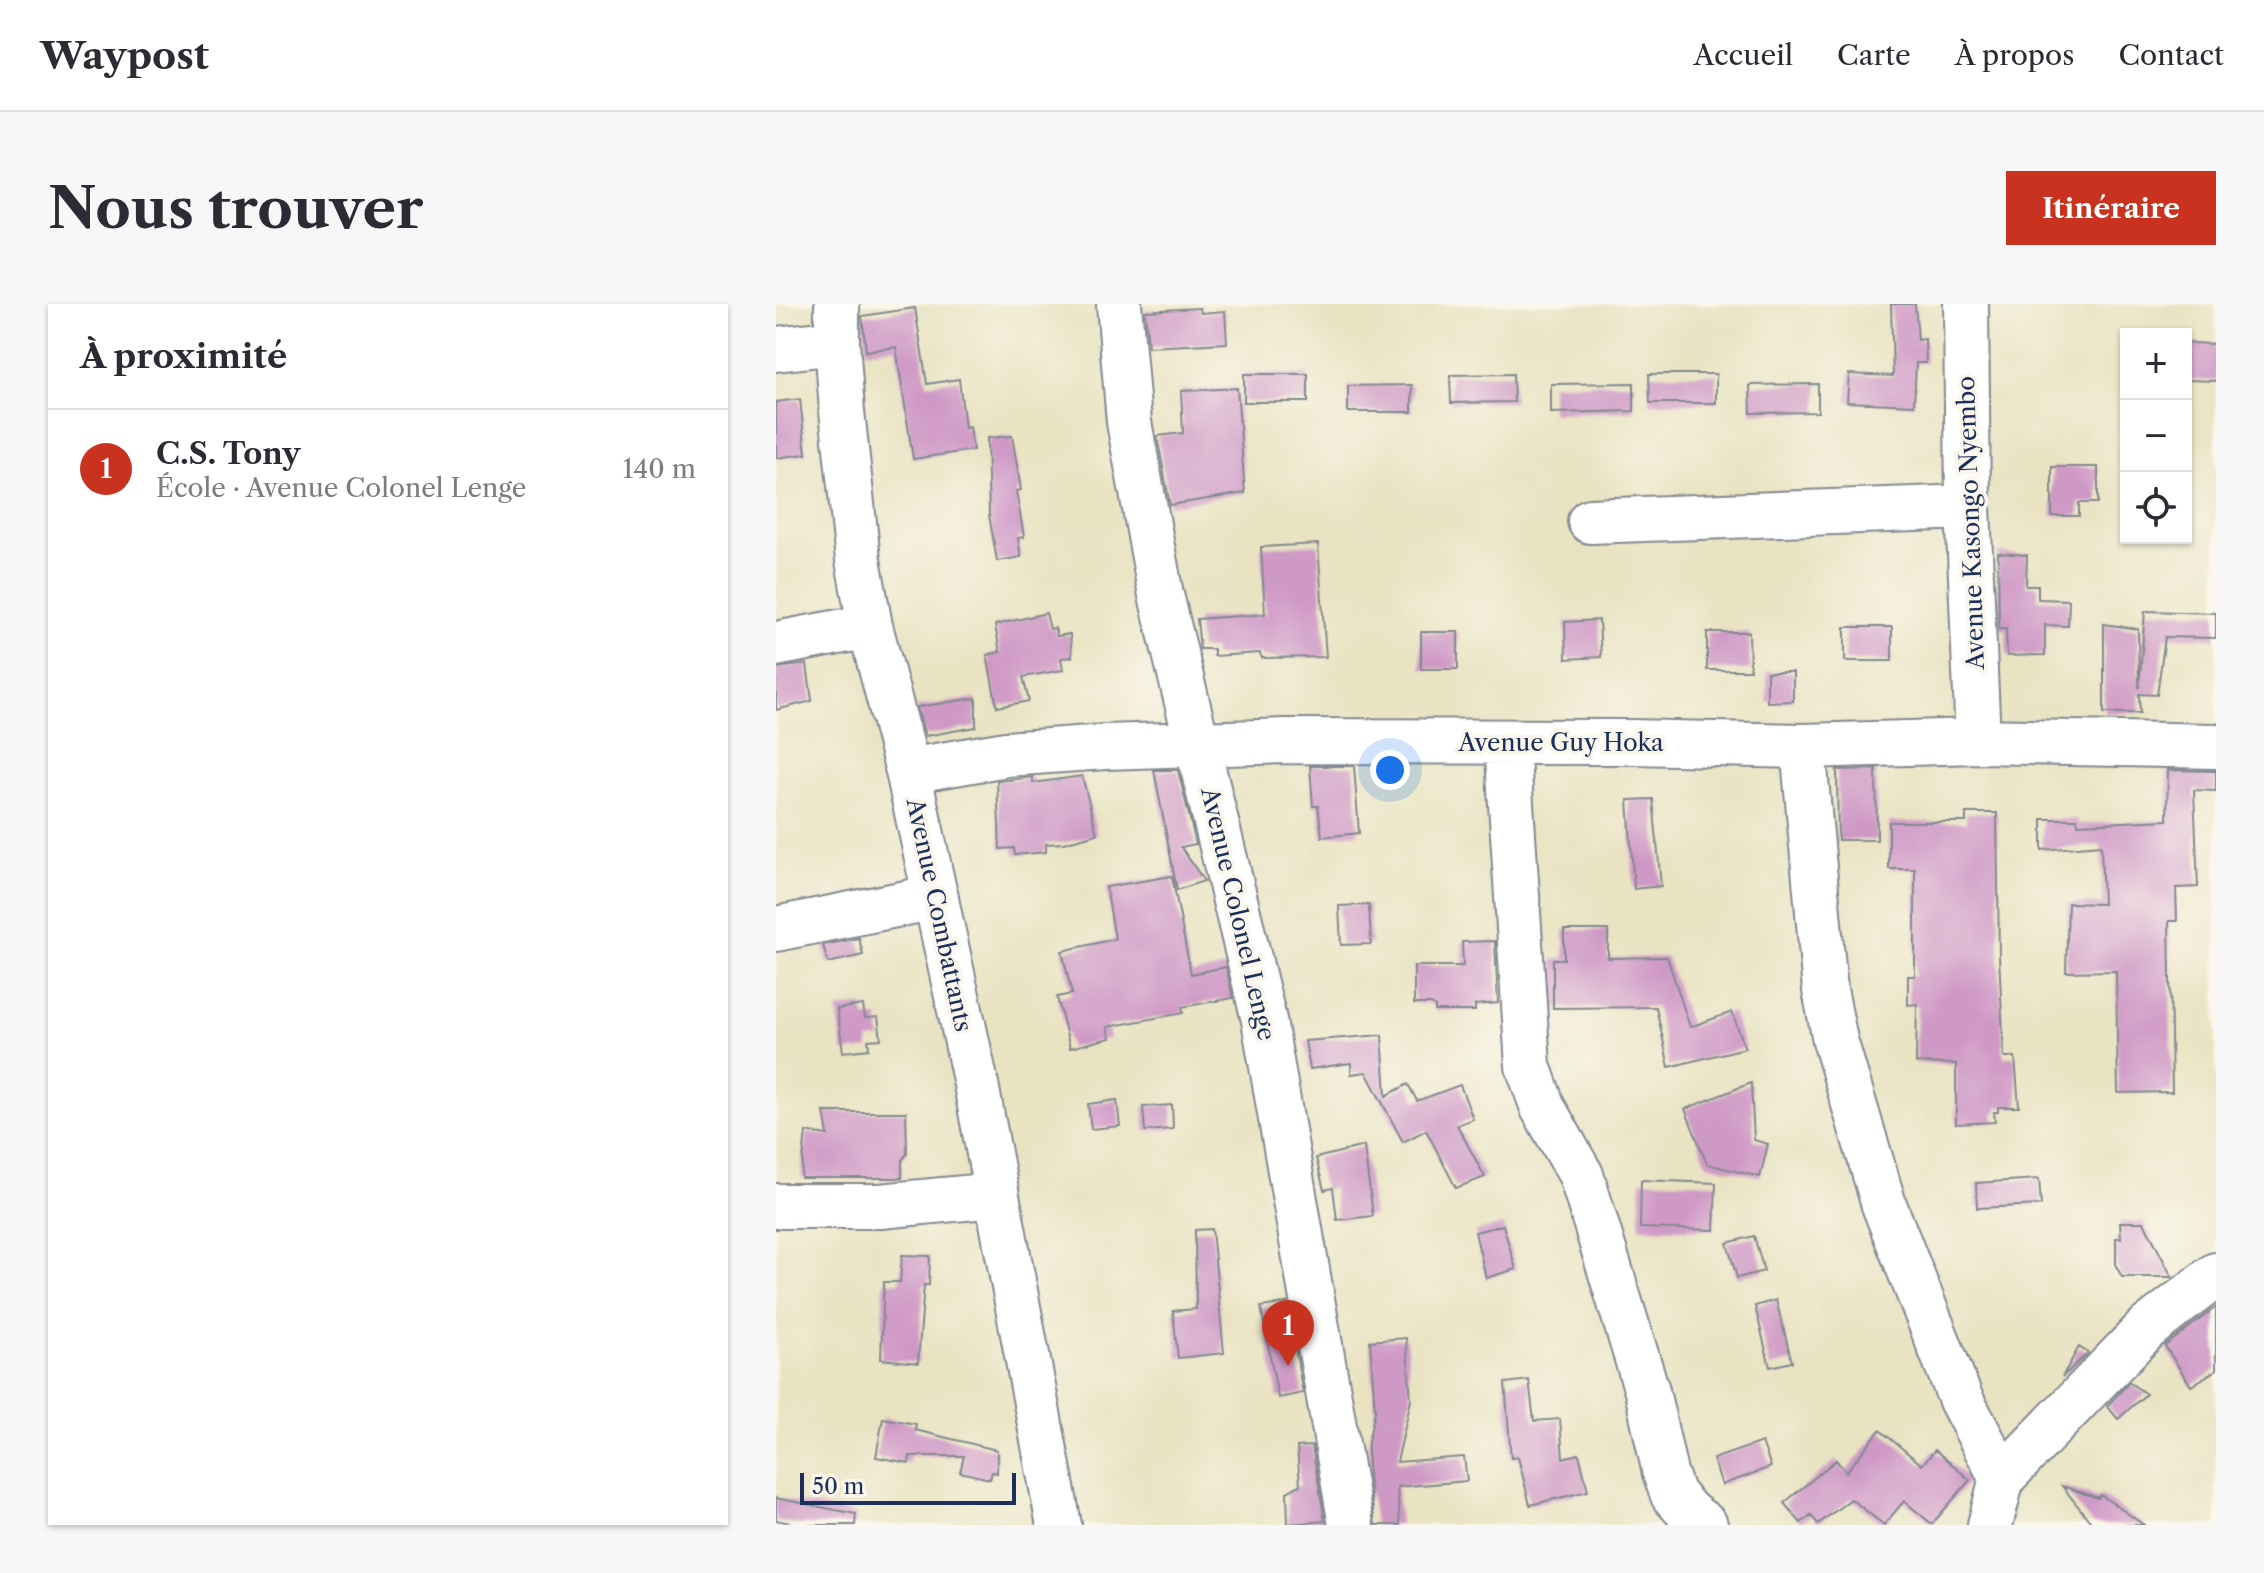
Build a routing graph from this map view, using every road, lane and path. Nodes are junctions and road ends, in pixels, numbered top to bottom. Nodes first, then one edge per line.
1 (1119, 304) edge
2 (1966, 304) edge
3 (837, 323) edge
4 (776, 349) edge
5 (1968, 507) junction
6 (1590, 521) dead end
7 (870, 626) junction
8 (776, 644) edge
9 (1978, 741) junction
10 (1507, 742) junction
11 (1197, 744) junction
12 (1803, 746) junction
13 (2216, 746) edge
14 (908, 771) junction
15 (936, 897) junction
16 (776, 929) edge
17 (996, 1195) junction
18 (776, 1206) edge
19 (2216, 1275) edge
20 (2002, 1478) junction
21 (1059, 1525) edge
22 (1351, 1525) edge
23 (1705, 1525) edge
24 (1990, 1525) edge

1 - 11 street, Avenue Colonel Lenge
2 - 5 street, Avenue Kasongo Nyembo
3 - 4 street
3 - 7 street, Avenue Combattants
5 - 6 street
5 - 9 street, Avenue Kasongo Nyembo
7 - 8 street
7 - 14 street, Avenue Combattants
9 - 12 street, Avenue Guy Hoka
9 - 13 street, Avenue Guy Hoka
10 - 11 street, Avenue Guy Hoka
10 - 12 street, Avenue Guy Hoka
10 - 23 street
11 - 14 street, Avenue Guy Hoka
11 - 22 street, Avenue Colonel Lenge
12 - 20 street
14 - 15 street, Avenue Combattants
15 - 16 street
15 - 17 street, Avenue Combattants
17 - 18 street
17 - 21 street, Avenue Combattants
19 - 20 street
20 - 24 street

